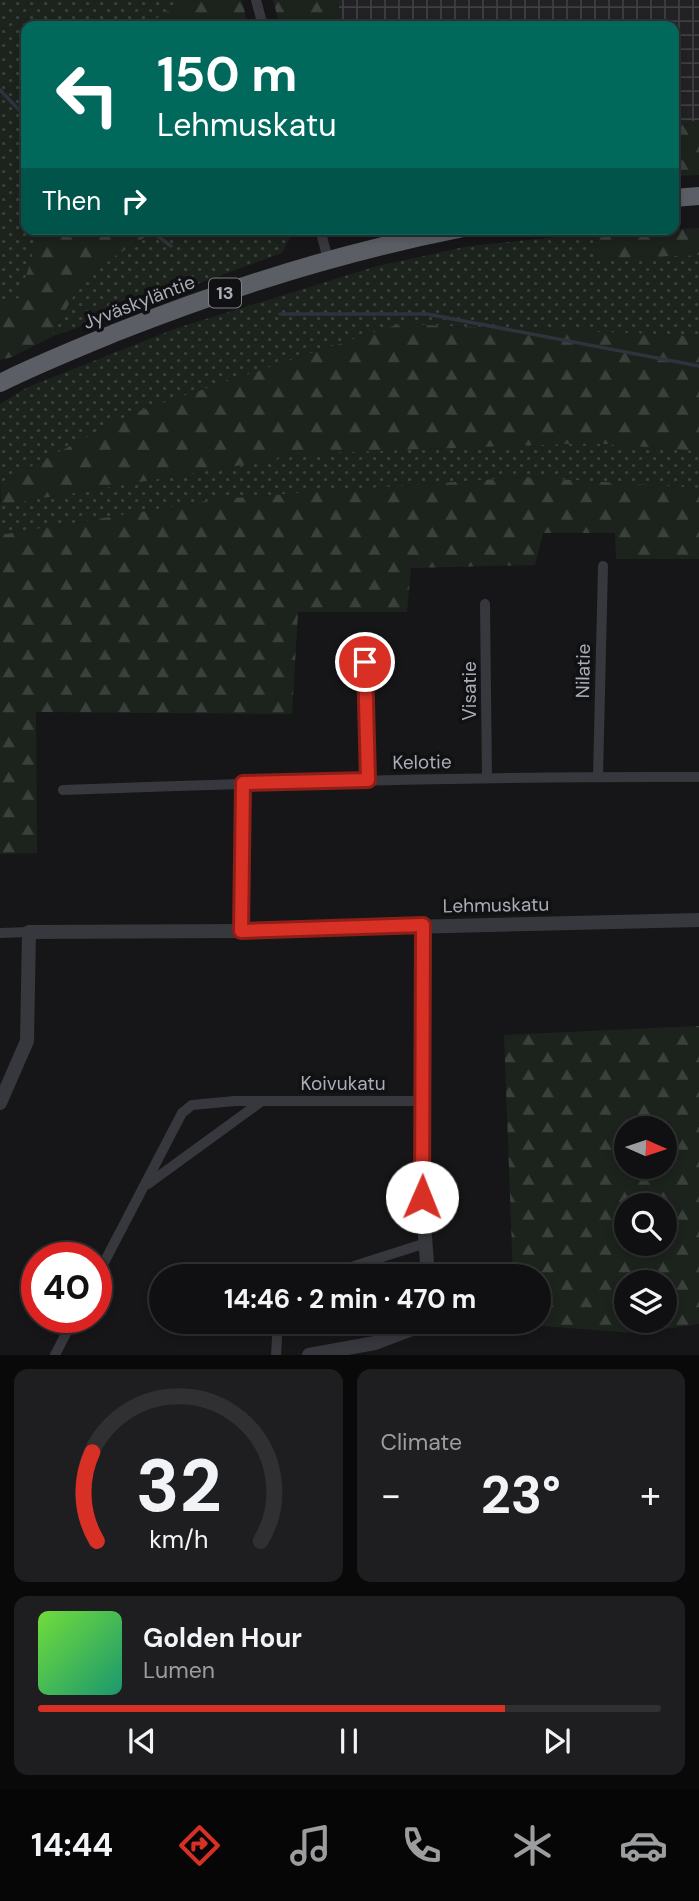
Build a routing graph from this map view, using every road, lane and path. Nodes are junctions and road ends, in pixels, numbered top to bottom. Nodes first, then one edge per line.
1 (256, 0) edge
2 (262, 21) edge
3 (699, 196) edge
4 (679, 198) edge
5 (322, 235) edge
6 (433, 235) edge
7 (328, 259) junction
8 (0, 383) edge
9 (603, 566) dead end
10 (485, 604) dead end
11 (365, 662) dead end
12 (598, 776) junction
13 (699, 777) edge
14 (487, 778) junction
15 (368, 780) junction
16 (243, 783) junction
17 (63, 790) dead end
18 (699, 920) edge
19 (423, 925) junction
20 (241, 931) junction
21 (29, 932) junction
22 (0, 933) edge
23 (262, 1101) junction
24 (424, 1101) junction
25 (0, 1103) edge
26 (146, 1185) junction
27 (426, 1243) junction
28 (112, 1248) edge
29 (360, 1264) edge
30 (427, 1264) edge
31 (67, 1333) edge
32 (277, 1334) edge
33 (399, 1334) edge
34 (55, 1355) edge
35 (276, 1355) edge
36 (309, 1355) edge

1 - 2 street
3 - 4 highway
5 - 7 street
6 - 7 highway, Jyväskyläntie / 13
7 - 8 highway, Jyväskyläntie / 13
9 - 12 street, Nilatie
10 - 14 street, Visatie
11 - 15 street
12 - 13 street, Kelotie
12 - 14 street, Kelotie
14 - 15 street, Kelotie
15 - 16 street, Kelotie
16 - 17 street, Kelotie
16 - 20 street
18 - 19 street, Lehmuskatu
19 - 20 street, Lehmuskatu
19 - 24 street
20 - 21 street, Lehmuskatu
21 - 22 street, Lehmuskatu
21 - 25 street
23 - 24 street, Koivukatu
23 - 26 street, Koivukatu
23 - 26 street, Koivukatu
24 - 27 street
26 - 28 street, Koivukatu
27 - 29 street
27 - 30 street
31 - 34 street
32 - 35 street
33 - 36 street

